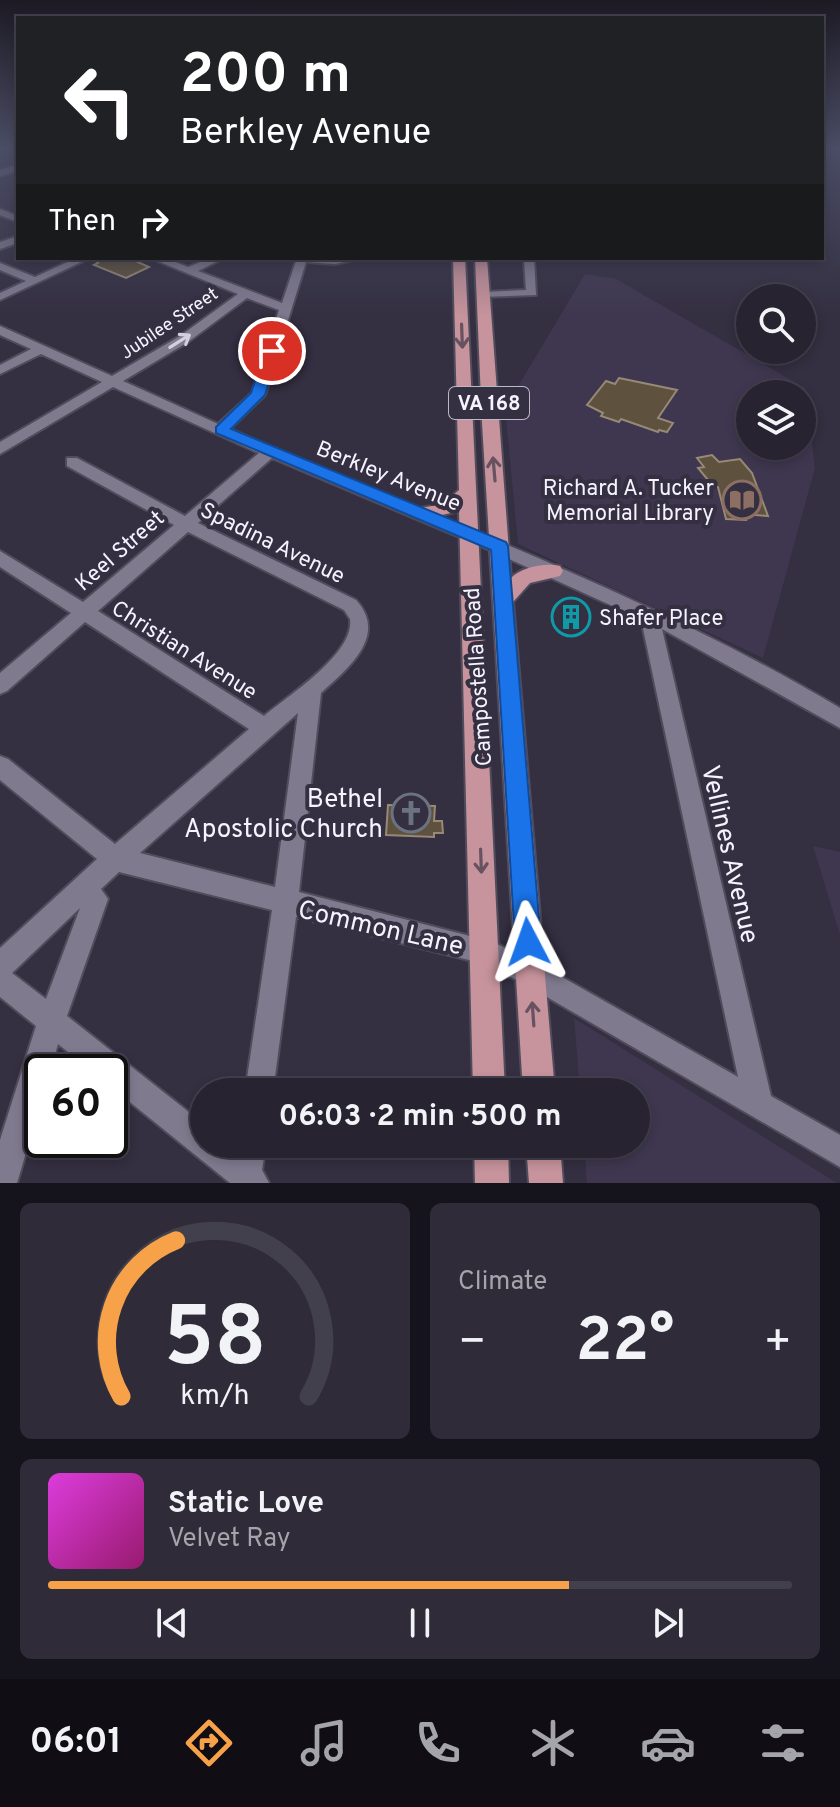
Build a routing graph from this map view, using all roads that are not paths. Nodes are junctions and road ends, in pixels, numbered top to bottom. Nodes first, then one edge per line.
1 (81, 260) edge
2 (160, 260) edge
3 (214, 260) edge
4 (301, 260) edge
5 (459, 260) edge
6 (481, 260) edge
7 (529, 260) edge
8 (0, 266) edge
9 (188, 271) junction
10 (35, 281) junction
11 (245, 294) junction
12 (484, 295) junction
13 (0, 297) edge
14 (284, 308) junction
15 (0, 330) edge
16 (41, 349) junction
17 (0, 370) edge
18 (113, 381) junction
19 (221, 430) junction
20 (0, 449) edge
21 (270, 452) junction
22 (72, 462) dead end
23 (469, 488) junction
24 (421, 514) junction
25 (186, 524) junction
26 (471, 534) junction
27 (500, 546) junction
28 (0, 558) edge
29 (553, 571) junction
30 (503, 600) junction
31 (83, 613) junction
32 (650, 616) junction
33 (0, 685) edge
34 (311, 688) junction
35 (840, 719) edge
36 (265, 728) junction
37 (0, 766) edge
38 (115, 859) junction
39 (96, 899) dead end
40 (284, 904) junction
41 (484, 951) junction
42 (0, 966) edge
43 (530, 973) junction
44 (0, 980) edge
45 (51, 1021) junction
46 (261, 1078) edge
47 (489, 1078) edge
48 (538, 1078) edge
49 (758, 1104) junction
50 (190, 1132) edge
51 (840, 1152) edge
52 (221, 1158) edge
53 (250, 1158) edge
54 (491, 1158) edge
55 (544, 1158) edge
56 (248, 1181) edge
57 (2, 1183) edge
58 (492, 1183) edge
59 (546, 1183) edge

1 - 10 street
2 - 9 street
3 - 9 street
4 - 14 street
5 -> 23 main road, Campostella Road / VA 168
6 - 12 main road, Campostella Road / VA 168
7 - 12 street
8 - 10 street
9 - 11 street
10 - 13 street
11 - 14 street
18 -> 11 street, Jubilee Street
27 -> 12 main road, Campostella Road / VA 168
14 - 19 street
15 - 16 street, Berkley Avenue
16 - 17 street
16 - 18 street, Berkley Avenue
18 - 19 street, Berkley Avenue
18 - 20 street, Jubilee Street
19 - 21 street, Berkley Avenue
21 - 24 street, Berkley Avenue
21 - 25 street, Keel Street
22 - 25 street, Spadina Avenue
23 - 24 main road
23 - 26 main road, Campostella Road / VA 168
24 - 26 street, Berkley Avenue
25 - 31 street, Keel Street
25 - 34 street, Spadina Avenue
26 - 27 street, Berkley Avenue
26 -> 41 main road, Campostella Road / VA 168
27 - 29 street, Berkley Avenue
27 - 30 main road, Campostella Road / VA 168
28 - 31 street, Christian Avenue
29 - 30 main road
29 - 32 street, Berkley Avenue
30 - 43 main road, Campostella Road / VA 168
31 - 33 street, Keel Street
31 - 36 street, Christian Avenue
32 - 35 street, Berkley Avenue
32 - 49 street, Vellines Avenue
34 - 36 street
34 - 40 street
36 - 38 street
37 - 38 street
38 - 40 street, Common Lane
38 - 42 street
39 - 45 street
40 - 41 street, Common Lane
40 - 46 street
41 - 43 street, Common Lane
41 - 47 main road, Campostella Road / VA 168
48 -> 43 main road, Campostella Road / VA 168
43 - 49 street, Common Lane
44 - 45 street
45 - 50 street
45 - 57 street
49 - 51 street, Common Lane
52 - 56 street
53 - 56 street
54 - 58 main road
55 - 59 main road

